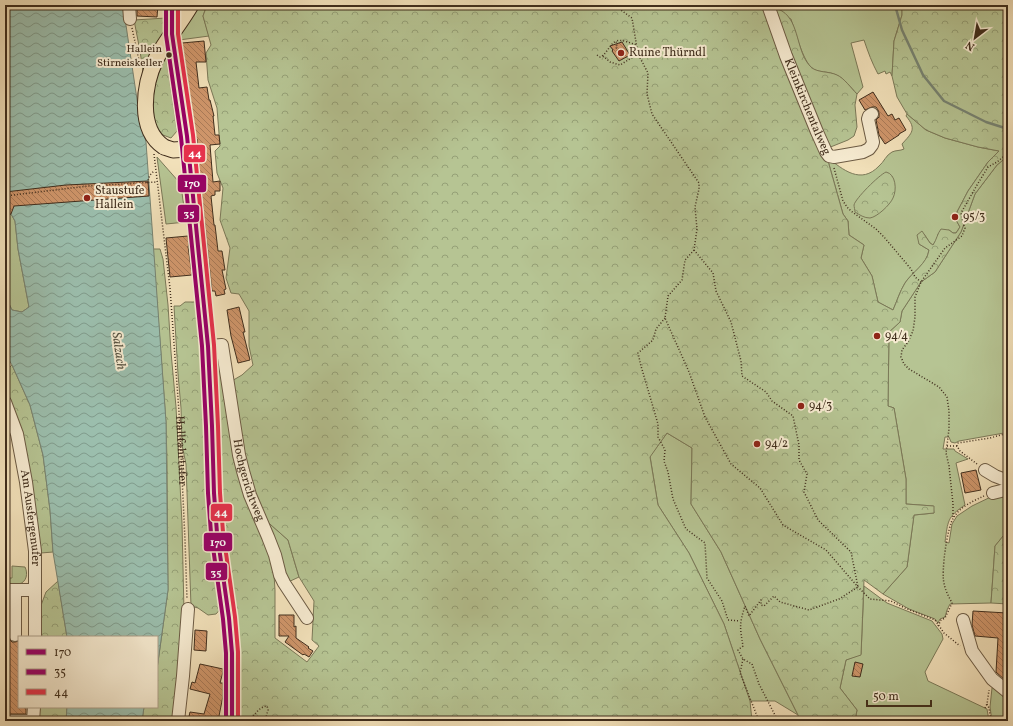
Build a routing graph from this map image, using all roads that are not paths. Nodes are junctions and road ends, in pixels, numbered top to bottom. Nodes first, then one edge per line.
1 (129, 5) edge
2 (172, 5) edge
3 (191, 5) edge
4 (768, 5) edge
5 (130, 19) dead end
6 (872, 114) dead end
7 (188, 149) junction
8 (208, 346) junction
9 (5, 402) edge
10 (984, 470) road end
11 (1008, 481) edge
12 (1008, 488) edge
13 (992, 493) road end
14 (10, 590) edge
15 (35, 590) junction
16 (188, 609) road end
17 (307, 618) dead end
18 (963, 620) dead end
19 (15, 635) dead end
20 (35, 636) edge
21 (1008, 692) edge
22 (34, 708) edge
23 (5, 721) edge
24 (17, 721) edge
25 (33, 721) edge
26 (178, 721) edge
27 (232, 721) edge

1 - 5 street
2 - 7 main road
3 - 7 main road, bridge
4 - 6 street, Kleinkirchentalweg
7 - 8 main road
8 - 17 street, Hochgerichtweg
8 - 27 main road
9 - 15 street, Am Ausfergenufer
10 - 11 street
12 - 13 street
14 - 15 street
14 - 19 street
15 - 20 street, Am Ausfergenufer
16 - 26 street
18 - 21 street
22 - 25 street
23 - 24 street
24 - 25 street

